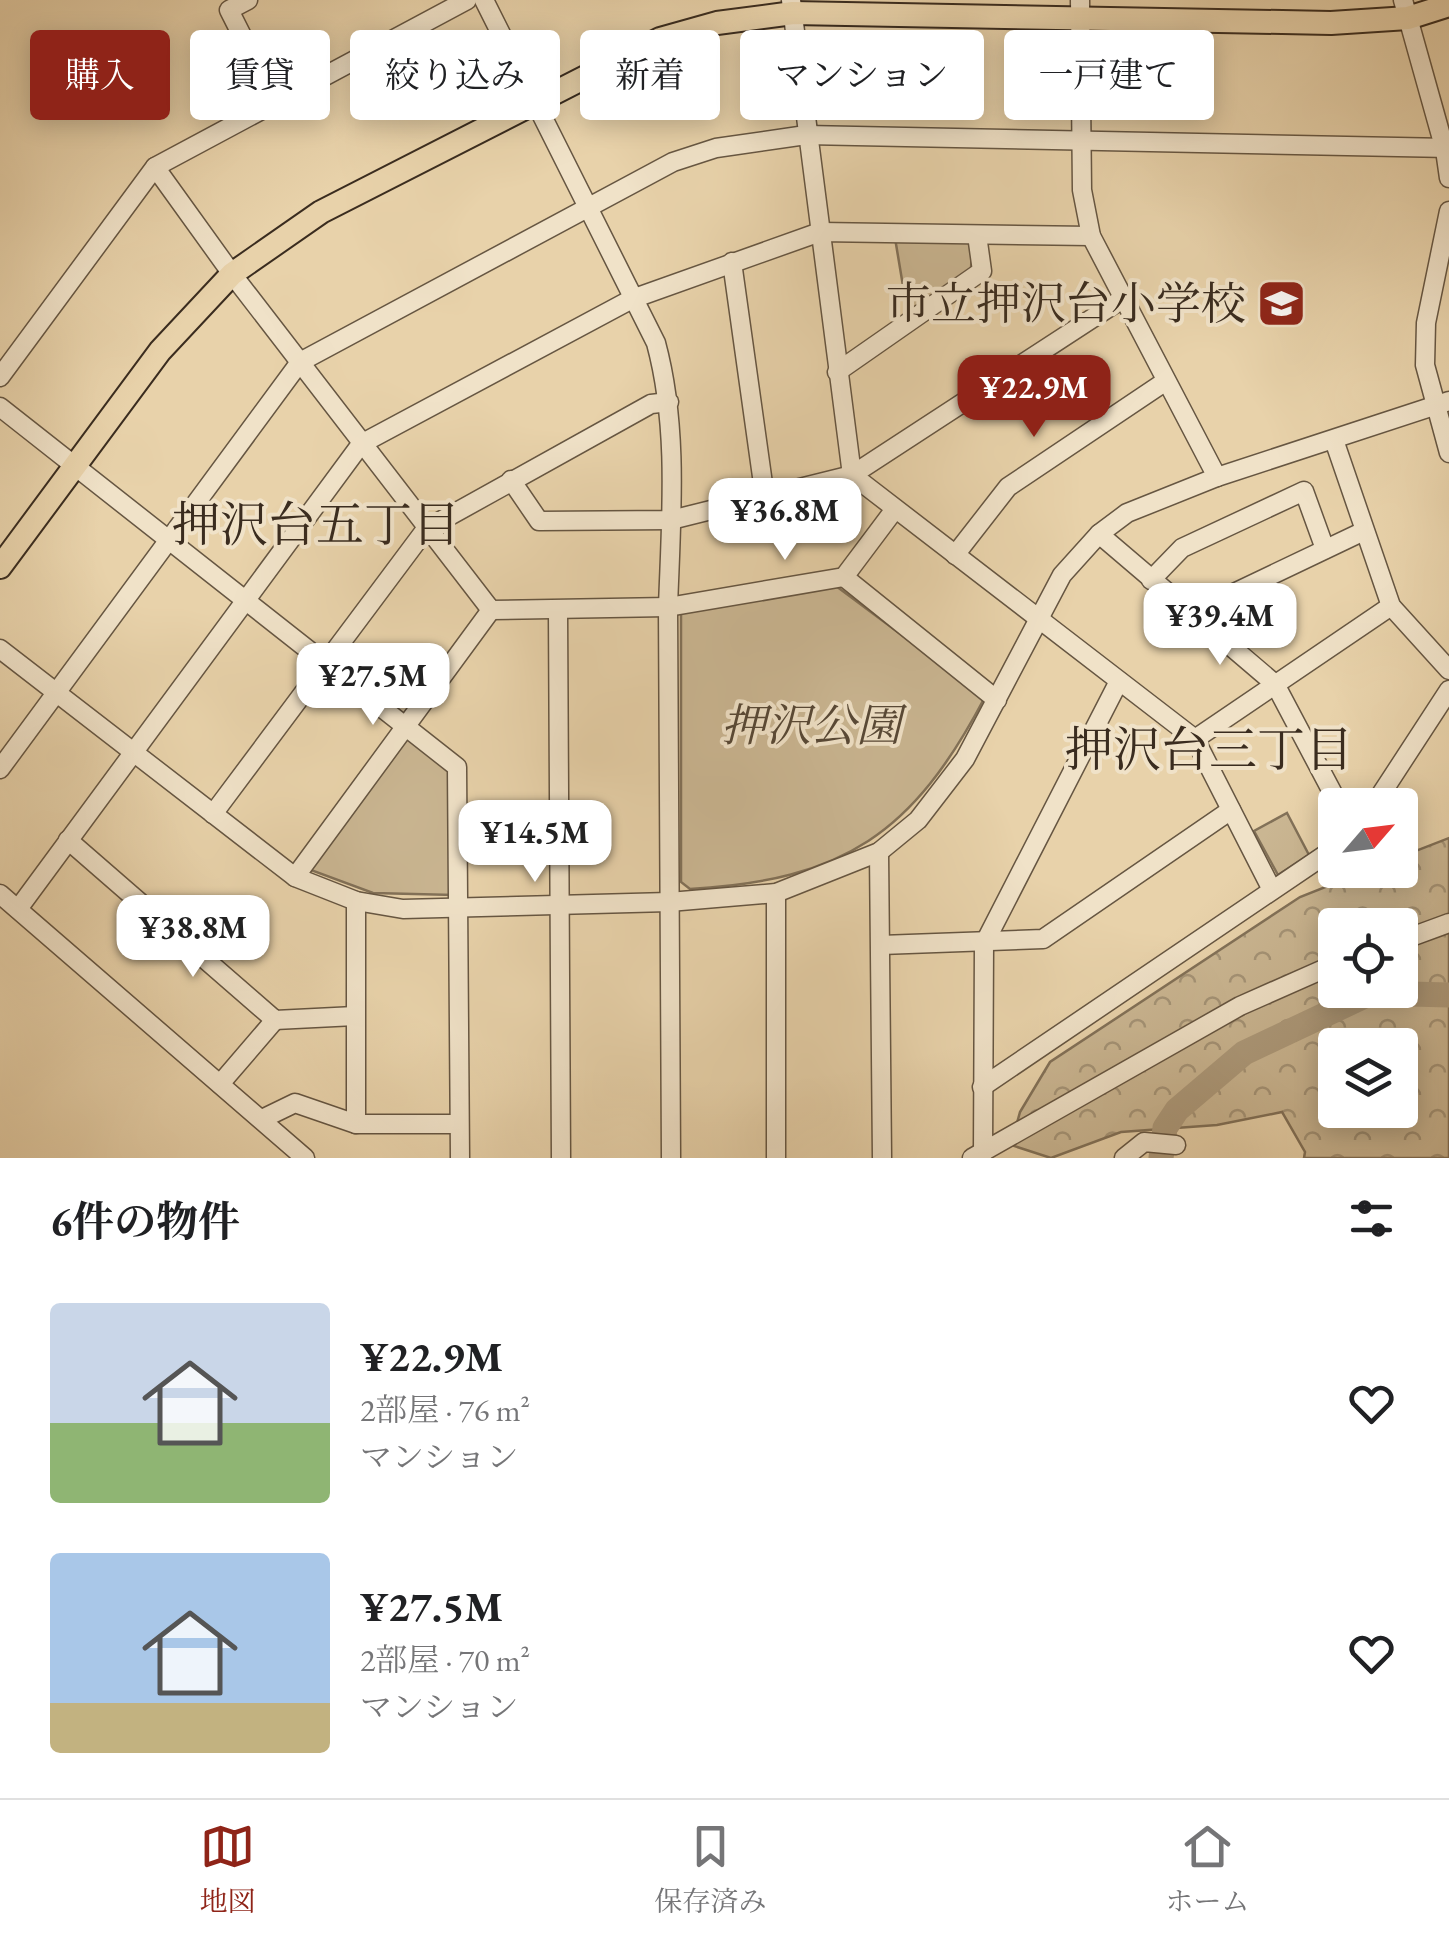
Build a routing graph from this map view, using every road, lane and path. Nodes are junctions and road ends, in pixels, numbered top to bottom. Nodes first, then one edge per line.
1 (248, 0) edge
2 (467, 0) edge
3 (484, 0) edge
4 (1449, 5) edge
5 (792, 6) edge
6 (1080, 8) edge
7 (1405, 9) edge
8 (239, 30) edge
9 (499, 30) edge
10 (330, 73) edge
11 (560, 88) edge
12 (241, 120) edge
13 (498, 120) edge
14 (543, 120) edge
15 (806, 134) junction
16 (1081, 140) junction
17 (1447, 149) edge
18 (155, 166) junction
19 (1449, 178) edge
20 (587, 208) junction
21 (1449, 211) edge
22 (820, 232) junction
23 (977, 236) junction
24 (1091, 236) junction
25 (732, 262) junction
26 (232, 274) junction
27 (1442, 278) edge
28 (632, 299) junction
29 (1122, 299) junction
30 (300, 362) junction
31 (837, 372) junction
32 (0, 377) edge
33 (1166, 381) junction
34 (668, 402) junction
35 (1441, 403) edge
36 (0, 407) edge
37 (1334, 440) junction
38 (362, 444) junction
39 (1449, 453) edge
40 (74, 466) junction
41 (852, 476) junction
42 (1217, 477) junction
43 (511, 480) junction
44 (765, 498) junction
45 (895, 508) junction
46 (671, 520) junction
47 (426, 529) junction
48 (1364, 531) junction
49 (1099, 534) junction
50 (168, 538) junction
51 (1325, 549) junction
52 (954, 554) junction
53 (0, 567) edge
54 (844, 577) junction
55 (1151, 580) junction
56 (246, 600) junction
57 (668, 606) junction
58 (1391, 606) junction
59 (491, 610) junction
60 (558, 611) junction
61 (1192, 612) junction
62 (1039, 619) junction
63 (0, 649) edge
64 (323, 662) junction
65 (1449, 670) edge
66 (1119, 681) junction
67 (1275, 684) junction
68 (1449, 690) edge
69 (56, 692) junction
70 (997, 700) junction
71 (404, 726) junction
72 (1195, 739) junction
73 (133, 753) junction
74 (0, 769) edge
75 (1329, 788) edge
76 (1385, 788) edge
77 (1231, 810) junction
78 (213, 814) junction
79 (68, 840) junction
80 (878, 852) junction
81 (1318, 859) edge
82 (295, 876) junction
83 (1272, 890) junction
84 (776, 893) junction
85 (0, 894) edge
86 (356, 901) junction
87 (670, 902) junction
88 (559, 903) junction
89 (459, 907) junction
90 (18, 908) junction
91 (1449, 923) edge
92 (1418, 934) edge
93 (984, 944) junction
94 (881, 945) junction
95 (1318, 972) edge
96 (355, 1016) junction
97 (275, 1020) junction
98 (220, 1084) junction
99 (982, 1087) junction
100 (262, 1119) junction
101 (356, 1124) junction
102 (460, 1124) junction
103 (1176, 1145) dead end
104 (978, 1156) edge
105 (305, 1158) edge
106 (460, 1158) edge
107 (561, 1158) edge
108 (671, 1158) edge
109 (776, 1158) edge
110 (882, 1158) edge
111 (1124, 1158) edge

1 - 8 street
2 - 10 street
3 - 9 street
4 - 7 main road
5 - 6 main road
5 - 11 main road
5 - 15 street
6 - 7 main road
6 - 16 street
7 - 17 street
12 - 18 street
13 - 26 main road
14 - 20 street
15 - 16 street
15 - 20 street
15 - 22 street
16 - 17 street
16 - 24 street
17 - 19 street
18 - 26 street
18 - 32 street
20 - 28 street
20 - 30 street
21 - 27 street
22 - 23 street
22 - 25 street
22 - 31 street
23 - 24 street
23 - 31 street
24 - 29 street
25 - 28 street
25 - 44 street
26 - 30 street
26 - 40 main road
27 - 35 street
28 - 34 street
28 - 38 street
29 - 33 street
29 - 41 street
30 - 38 street
30 - 50 street
31 - 41 street
33 - 42 street
33 - 52 street
34 - 43 street
34 - 46 street
35 - 37 street
35 - 39 street
36 - 40 street
37 - 42 street
37 - 48 street
38 - 47 street
38 - 56 street
40 - 50 street
40 - 53 main road
41 - 44 street
41 - 45 street
42 - 49 street
43 - 46 street
43 - 47 street
44 - 46 street
45 - 52 street
45 - 54 street
46 - 57 street
47 - 59 street
47 - 64 street
48 - 51 street
48 - 58 street
49 - 55 street
49 - 62 street
50 - 56 street
50 - 69 street
51 - 55 street
51 - 61 street
52 - 62 street
54 - 57 street
54 - 70 street
55 - 61 street
56 - 64 street
56 - 73 street
57 - 60 street
57 - 87 street
58 - 65 street
58 - 67 street
59 - 60 street
59 - 71 street
60 - 88 street
61 - 67 street
62 - 66 street
62 - 70 street
63 - 69 street
64 - 71 street
64 - 78 street
66 - 72 street
66 - 93 street
67 - 72 street
67 - 75 street
68 - 76 street
69 - 73 street
69 - 74 street
70 - 80 street
71 - 82 street
71 - 89 street
72 - 77 street
73 - 78 street
73 - 79 street
77 - 83 street
77 - 93 street
78 - 82 street
79 - 90 street
79 - 97 street
80 - 84 street
80 - 94 street
81 - 83 street
82 - 86 street
83 - 99 street
84 - 87 street
84 - 109 street
85 - 90 street
86 - 89 street
86 - 96 street
87 - 88 street
87 - 108 street
88 - 89 street
88 - 107 street
89 - 102 street
90 - 98 street
91 - 92 street
93 - 94 street
93 - 99 street
94 - 110 street
95 - 104 street
96 - 97 street
96 - 101 street
97 - 98 street
98 - 100 street
99 - 104 street
100 - 101 street
100 - 105 street
101 - 102 street
102 - 106 street
103 - 111 street

